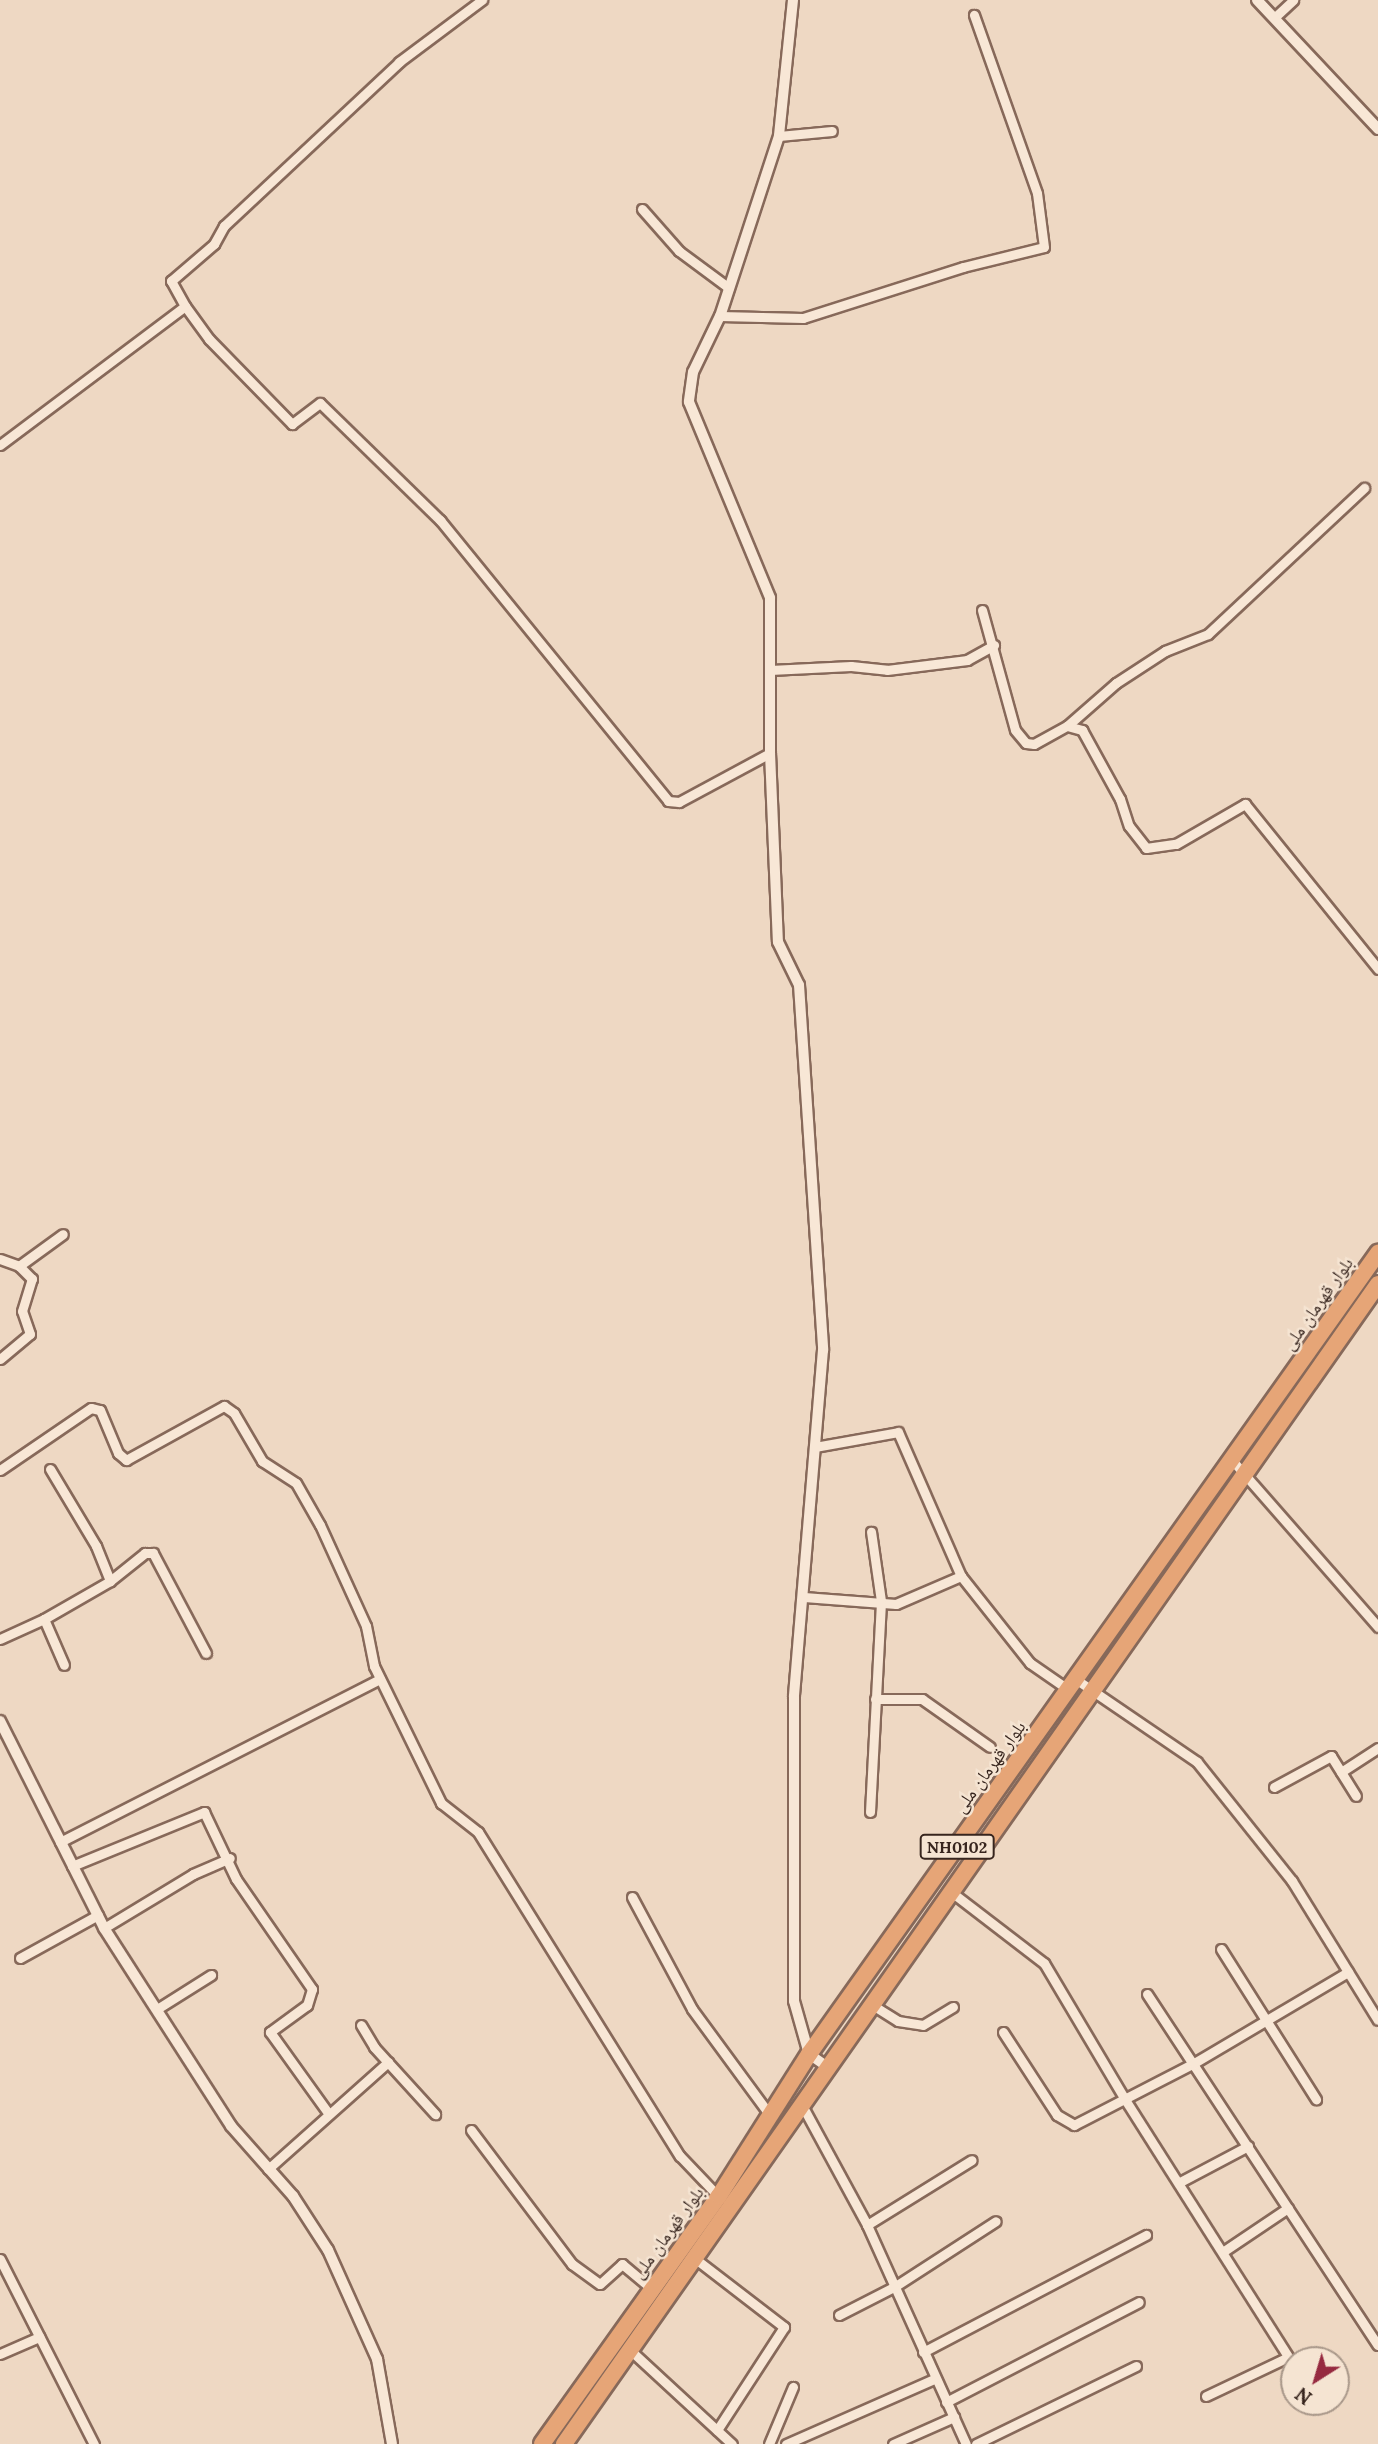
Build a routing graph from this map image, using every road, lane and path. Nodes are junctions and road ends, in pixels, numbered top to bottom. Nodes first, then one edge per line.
1 (482, 0) edge
2 (793, 0) edge
3 (1257, 0) edge
4 (1293, 0) edge
5 (974, 15) dead end
6 (1275, 17) junction
7 (1378, 130) edge
8 (832, 131) dead end
9 (779, 136) junction
10 (642, 209) dead end
11 (729, 288) junction
12 (185, 306) junction
13 (720, 316) junction
14 (0, 445) edge
15 (1364, 488) dead end
16 (982, 610) dead end
17 (993, 645) junction
18 (770, 670) junction
19 (1068, 726) junction
20 (770, 753) junction
21 (1378, 969) edge
22 (63, 1234) dead end
23 (1378, 1253) edge
24 (0, 1259) edge
25 (19, 1266) junction
26 (1378, 1284) edge
27 (0, 1359) edge
28 (815, 1447) junction
29 (1232, 1460) junction
30 (50, 1468) dead end
31 (0, 1470) edge
32 (1246, 1472) junction
33 (871, 1532) dead end
34 (961, 1576) junction
35 (110, 1581) junction
36 (804, 1597) junction
37 (881, 1601) junction
38 (44, 1619) junction
39 (1378, 1626) edge
40 (0, 1639) edge
41 (206, 1653) dead end
42 (64, 1665) dead end
43 (380, 1679) junction
44 (1073, 1685) junction
45 (1093, 1689) junction
46 (876, 1699) junction
47 (0, 1721) edge
48 (4, 1744) edge
49 (990, 1747) dead end
50 (1378, 1748) edge
51 (1341, 1772) junction
52 (1274, 1787) dead end
53 (1356, 1796) dead end
54 (870, 1812) dead end
55 (60, 1842) junction
56 (230, 1858) junction
57 (72, 1866) junction
58 (950, 1891) junction
59 (632, 1897) dead end
60 (98, 1915) junction
61 (104, 1928) junction
62 (1221, 1949) dead end
63 (20, 1958) dead end
64 (1348, 1972) junction
65 (211, 1975) dead end
66 (1147, 1994) dead end
67 (874, 2006) junction
68 (953, 2007) dead end
69 (157, 2009) junction
70 (1264, 2019) junction
71 (1378, 2020) edge
72 (361, 2025) dead end
73 (1003, 2032) dead end
74 (809, 2054) junction
75 (388, 2062) junction
76 (1194, 2063) junction
77 (828, 2068) junction
78 (1124, 2098) junction
79 (1316, 2099) dead end
80 (803, 2107) junction
81 (329, 2114) junction
82 (435, 2114) dead end
83 (769, 2114) junction
84 (471, 2130) dead end
85 (1248, 2146) junction
86 (972, 2160) dead end
87 (268, 2169) junction
88 (1180, 2182) junction
89 (719, 2196) junction
90 (732, 2208) junction
91 (1289, 2208) junction
92 (996, 2221) dead end
93 (867, 2225) junction
94 (1146, 2235) dead end
95 (1224, 2251) junction
96 (694, 2257) junction
97 (0, 2259) edge
98 (894, 2287) junction
99 (651, 2288) junction
100 (1139, 2302) dead end
101 (839, 2315) dead end
102 (40, 2337) junction
103 (1378, 2344) edge
104 (1281, 2346) edge
105 (629, 2349) junction
106 (923, 2352) junction
107 (0, 2354) edge
108 (1280, 2361) edge
109 (1136, 2366) dead end
110 (934, 2379) junction
111 (793, 2387) dead end
112 (1206, 2396) dead end
113 (946, 2402) junction
114 (954, 2417) junction
115 (717, 2430) junction
116 (94, 2444) edge
117 (392, 2444) edge
118 (542, 2444) edge
119 (564, 2444) edge
120 (732, 2444) edge
121 (769, 2444) edge
122 (786, 2444) edge
123 (893, 2444) edge
124 (966, 2444) edge
125 (976, 2444) edge

1 - 12 street
2 - 9 street
3 - 6 street
4 - 6 street
5 - 13 street
6 - 7 street
8 - 9 street
9 - 11 street
10 - 11 street
11 - 13 street
12 - 14 street
12 - 20 street
13 - 18 street
15 - 19 street
16 - 17 street
17 - 18 street
17 - 19 street
18 - 20 street
19 - 21 street
20 - 28 street
22 - 25 street
23 - 29 highway, بلوار قهرمان ملی / NH0102
24 - 25 street
25 - 27 street
26 - 32 highway, بلوار قهرمان ملی / NH0102
28 - 34 street
28 - 36 street
29 - 32 street
29 - 44 highway, بلوار قهرمان ملی / NH0102
30 - 35 street
31 - 43 street
32 - 39 street
32 - 45 highway, بلوار قهرمان ملی / NH0102
33 - 37 street
34 - 37 street
34 - 44 street
35 - 38 street
35 - 41 street
36 - 37 street
36 - 74 street
37 - 46 street
38 - 40 street
38 - 42 street
43 - 55 street
43 - 89 street
44 - 45 street
44 - 74 highway, بلوار قهرمان ملی / NH0102
45 - 58 highway, بلوار قهرمان ملی / NH0102
45 - 64 street
46 - 49 street
46 - 54 street
47 - 48 street
48 - 55 street
50 - 51 street
51 - 52 street
51 - 53 street
55 - 57 street
56 - 57 street
56 - 61 street
56 - 81 street
57 - 60 street
58 - 67 highway, بلوار قهرمان ملی / NH0102
58 - 78 street
59 - 83 street
60 - 61 street
60 - 63 street
61 - 69 street
62 - 70 street
64 - 70 street
64 - 71 street
65 - 69 street
66 - 76 street
67 - 68 street
67 - 77 highway, بلوار قهرمان ملی / NH0102
69 - 87 street
70 - 76 street
70 - 79 street
72 - 75 street
73 - 78 street
74 - 77 street
74 - 83 highway, بلوار قهرمان ملی / NH0102
75 - 81 street
75 - 82 street
76 - 78 street
76 - 85 street
77 - 80 highway, بلوار قهرمان ملی / NH0102
78 - 88 street
80 - 90 highway, بلوار قهرمان ملی / NH0102
80 - 93 street
81 - 87 street
83 - 89 highway, بلوار قهرمان ملی / NH0102
84 - 99 street
85 - 88 street
85 - 91 street
86 - 93 street
87 - 117 street
88 - 95 street
89 - 90 street
89 - 99 highway, بلوار قهرمان ملی / NH0102
90 - 96 highway, بلوار قهرمان ملی / NH0102
91 - 95 street
91 - 103 street
92 - 98 street
93 - 98 street
94 - 106 street
95 - 104 street
96 - 105 highway, بلوار قهرمان ملی / NH0102
96 - 115 street
97 - 102 street
98 - 101 street
98 - 106 street
99 - 118 highway, بلوار قهرمان ملی / NH0102
100 - 113 street
102 - 107 street
102 - 116 street
105 - 115 street
105 - 119 highway, بلوار قهرمان ملی / NH0102
106 - 110 street
108 - 112 street
109 - 125 street
110 - 113 street
110 - 122 street
111 - 121 street
113 - 114 street
114 - 123 street
114 - 124 street
115 - 120 street

